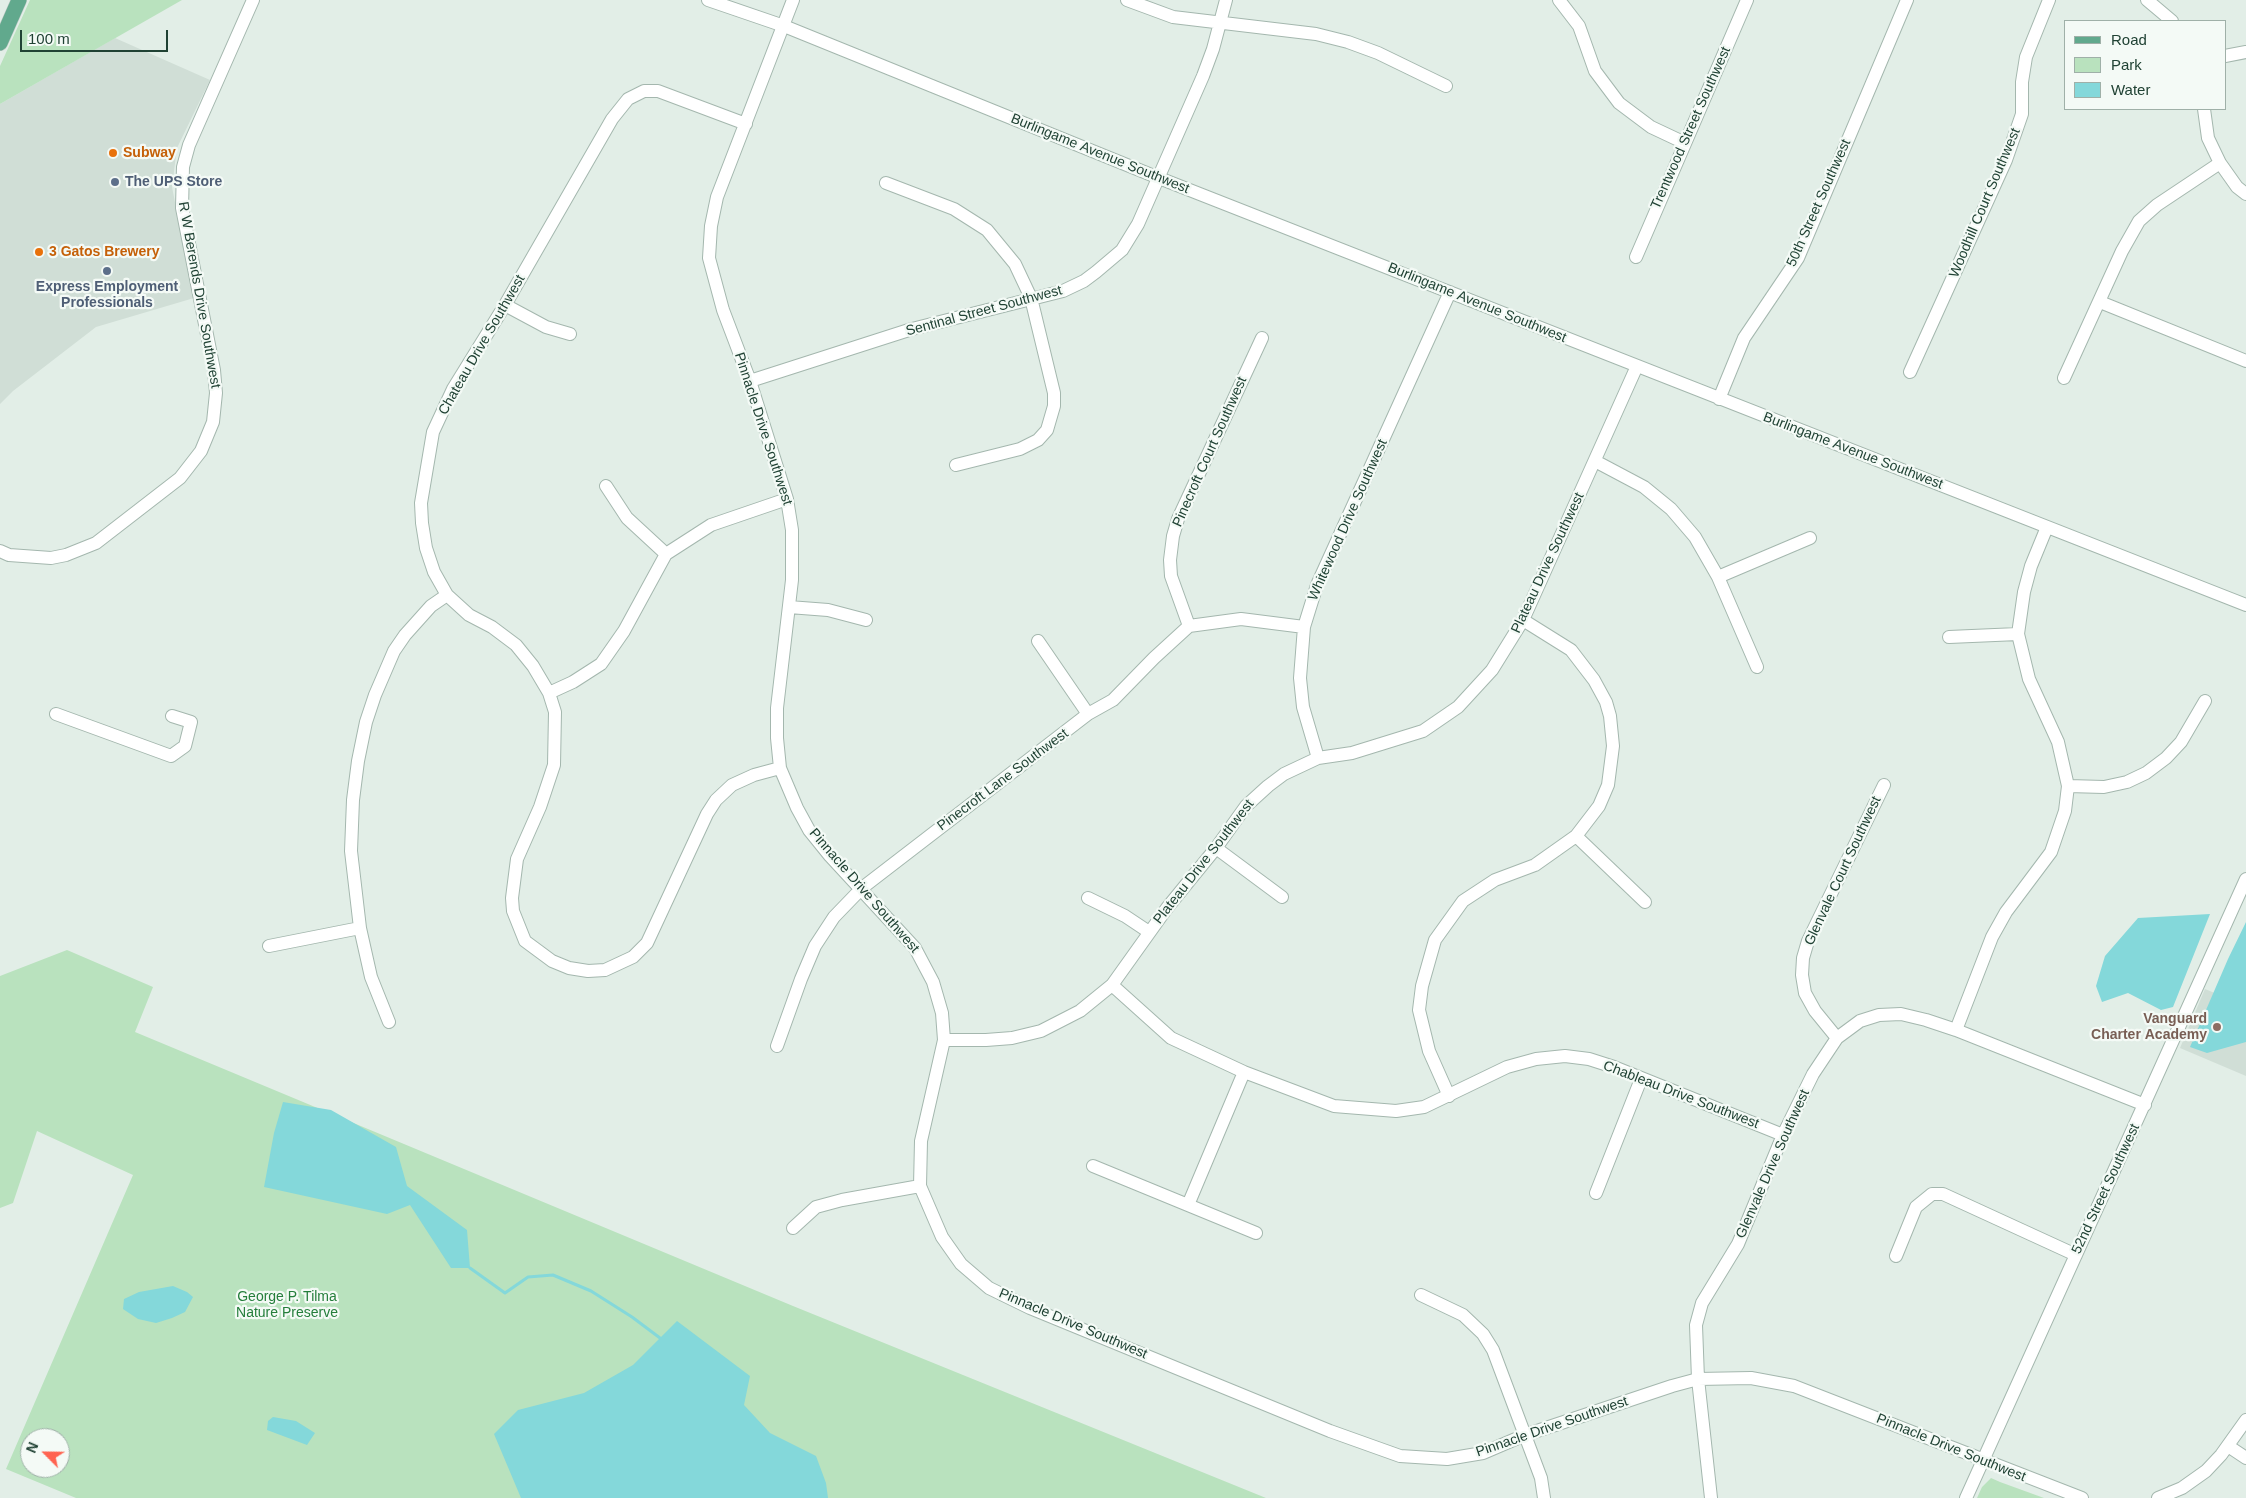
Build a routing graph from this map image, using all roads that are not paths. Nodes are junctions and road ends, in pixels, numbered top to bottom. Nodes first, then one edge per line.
1 (19, 0) edge
2 (253, 0) edge
3 (708, 0) edge
4 (793, 0) edge
5 (1127, 0) edge
6 (1226, 0) edge
7 (1560, 0) edge
8 (1747, 0) edge
9 (1907, 0) edge
10 (2049, 0) edge
11 (2147, 0) edge
12 (2171, 20) edge
13 (1221, 23) junction
14 (784, 26) junction
15 (0, 43) edge
16 (2246, 52) edge
17 (2226, 56) edge
18 (1446, 86) dead end
19 (2204, 110) edge
20 (746, 124) junction
21 (1685, 143) junction
22 (2220, 163) junction
23 (1159, 178) junction
24 (886, 183) dead end
25 (2246, 194) edge
26 (1636, 257) dead end
27 (1450, 292) junction
28 (1031, 298) junction
29 (2100, 302) junction
30 (505, 305) junction
31 (570, 334) dead end
32 (1262, 338) dead end
33 (2246, 360) edge
34 (1637, 366) junction
35 (1910, 372) dead end
36 (2064, 378) dead end
37 (750, 381) junction
38 (1719, 399) junction
39 (1595, 462) junction
40 (956, 465) dead end
41 (606, 486) dead end
42 (787, 499) junction
43 (2047, 528) junction
44 (1810, 538) dead end
45 (0, 551) edge
46 (666, 554) junction
47 (1718, 577) junction
48 (447, 595) junction
49 (2246, 605) edge
50 (789, 607) junction
51 (866, 620) dead end
52 (1523, 620) junction
53 (1189, 626) junction
54 (1304, 627) junction
55 (2018, 634) junction
56 (1949, 637) dead end
57 (1038, 641) dead end
58 (1757, 667) dead end
59 (549, 693) junction
60 (2205, 701) dead end
61 (56, 714) dead end
62 (1088, 714) junction
63 (172, 716) dead end
64 (1318, 758) junction
65 (780, 768) junction
66 (1884, 785) dead end
67 (2068, 786) junction
68 (1576, 836) junction
69 (1216, 848) junction
70 (2246, 880) edge
71 (862, 888) junction
72 (1282, 897) dead end
73 (1088, 898) dead end
74 (1645, 902) dead end
75 (360, 928) junction
76 (1149, 932) junction
77 (268, 946) dead end
78 (1112, 985) junction
79 (389, 1022) dead end
80 (1956, 1030) junction
81 (1837, 1038) junction
82 (944, 1040) junction
83 (777, 1046) dead end
84 (1244, 1072) junction
85 (1642, 1079) junction
86 (1449, 1096) junction
87 (2145, 1105) junction
88 (1783, 1135) junction
89 (1093, 1166) dead end
90 (920, 1186) junction
91 (1596, 1193) dead end
92 (1188, 1205) junction
93 (793, 1228) dead end
94 (1256, 1233) dead end
95 (2076, 1255) junction
96 (1896, 1256) dead end
97 (1421, 1295) dead end
98 (1698, 1379) junction
99 (2246, 1420) edge
100 (1525, 1434) junction
101 (2228, 1446) junction
102 (2246, 1458) edge
103 (1983, 1460) junction
104 (1544, 1498) edge
105 (1712, 1498) edge
106 (1966, 1498) edge
107 (2082, 1498) edge
108 (2158, 1498) edge

1 - 15 main road
2 - 45 street, R W Berends Drive Southwest
3 - 14 street, Burlingame Avenue Southwest
4 - 14 street, Pinnacle Drive Southwest
5 - 13 street
6 - 13 street, Sentinal Street Southwest
7 - 21 street
8 - 21 street, Trentwood Street Southwest
9 - 38 street, 50th Street Southwest
10 - 35 street, Woodhill Court Southwest
11 - 12 street
13 - 18 street
13 - 23 street, Sentinal Street Southwest
14 - 20 street, Pinnacle Drive Southwest
14 - 23 street, Burlingame Avenue Southwest
16 - 17 street
19 - 22 street
20 - 30 street, Chateau Drive Southwest
20 - 37 street, Pinnacle Drive Southwest
21 - 26 street, Trentwood Street Southwest
22 - 25 street
22 - 29 street
23 - 27 street, Burlingame Avenue Southwest
23 - 28 street, Sentinal Street Southwest
24 - 28 street
27 - 34 street, Burlingame Avenue Southwest
27 - 54 street, Whitewood Drive Southwest
28 - 37 street, Sentinal Street Southwest
28 - 40 street
29 - 33 street
29 - 36 street
30 - 31 street
30 - 48 street, Chateau Drive Southwest
32 - 53 street, Pinecroft Court Southwest
34 - 38 street, Burlingame Avenue Southwest
34 - 39 street, Plateau Drive Southwest
37 - 42 street, Pinnacle Drive Southwest
38 - 43 street, Burlingame Avenue Southwest
39 - 47 street
39 - 52 street, Plateau Drive Southwest
41 - 46 street
42 - 46 street
42 - 50 street, Pinnacle Drive Southwest
43 - 49 street, Burlingame Avenue Southwest
43 - 55 street
44 - 47 street
46 - 59 street
47 - 58 street
48 - 59 street, Chateau Drive Southwest
48 - 75 street
50 - 51 street
50 - 65 street, Pinnacle Drive Southwest
52 - 64 street, Plateau Drive Southwest
52 - 68 street
53 - 54 street
53 - 62 street, Pinecroft Lane Southwest
54 - 64 street, Whitewood Drive Southwest
55 - 56 street
55 - 67 street
57 - 62 street
59 - 65 street, Chateau Drive Southwest
60 - 67 street
61 - 63 street
62 - 71 street, Pinecroft Lane Southwest
64 - 69 street, Plateau Drive Southwest
65 - 71 street, Pinnacle Drive Southwest
66 - 81 street, Glenvale Court Southwest
67 - 80 street
68 - 74 street
68 - 86 street
69 - 72 street
69 - 76 street, Plateau Drive Southwest
70 - 87 street, 52nd Street Southwest
71 - 82 street, Pinnacle Drive Southwest
71 - 83 street, Pinecroft Lane Southwest
73 - 76 street
75 - 77 street
75 - 79 street
76 - 78 street, Plateau Drive Southwest
78 - 82 street, Plateau Drive Southwest
78 - 84 street, Chableau Drive Southwest
80 - 81 street, Glenvale Drive Southwest
80 - 87 street, Glenvale Drive Southwest
81 - 88 street, Glenvale Drive Southwest
82 - 90 street, Pinnacle Drive Southwest
84 - 86 street, Chableau Drive Southwest
84 - 92 street
85 - 86 street, Chableau Drive Southwest
85 - 88 street, Chableau Drive Southwest
85 - 91 street
87 - 95 street, 52nd Street Southwest
88 - 98 street, Glenvale Drive Southwest
89 - 92 street
90 - 93 street
90 - 100 street, Pinnacle Drive Southwest
92 - 94 street
95 - 96 street
95 - 103 street, 52nd Street Southwest
97 - 100 street
98 - 100 street, Pinnacle Drive Southwest
98 - 103 street, Pinnacle Drive Southwest
98 - 105 street, Glenvale Drive Southwest
99 - 101 street
100 - 104 street
101 - 102 street
101 - 108 street
103 - 106 street, 52nd Street Southwest
103 - 107 street, Pinnacle Drive Southwest

